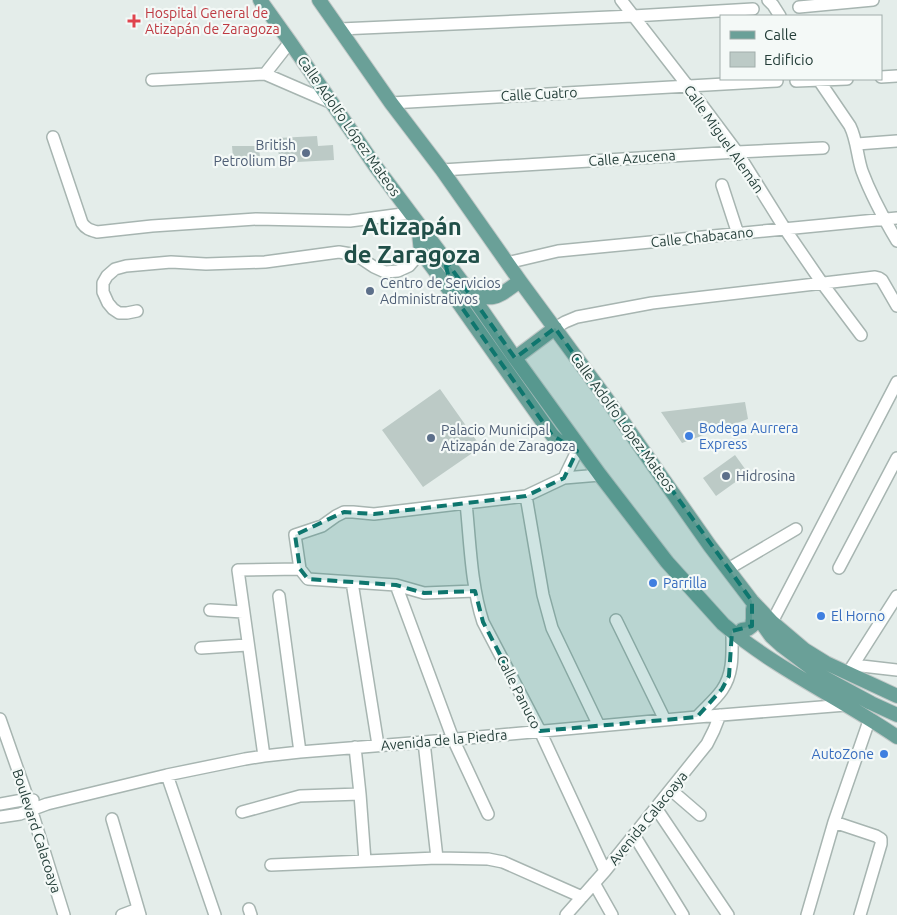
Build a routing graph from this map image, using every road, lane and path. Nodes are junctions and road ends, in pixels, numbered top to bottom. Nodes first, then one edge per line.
1 (260, 0) edge
2 (319, 0) edge
3 (621, 0) edge
4 (768, 0) edge
5 (873, 0) edge
6 (799, 6) dead end
7 (753, 9) dead end
8 (779, 15) edge
9 (633, 16) junction
10 (340, 29) junction
11 (290, 42) junction
12 (265, 74) junction
13 (897, 76) edge
14 (882, 77) edge
15 (152, 80) dead end
16 (807, 80) edge
17 (819, 80) edge
18 (777, 81) dead end
19 (796, 81) dead end
20 (687, 85) junction
21 (332, 103) junction
22 (391, 103) junction
23 (53, 137) dead end
24 (897, 141) edge
25 (856, 144) junction
26 (823, 148) dead end
27 (737, 152) junction
28 (442, 170) junction
29 (722, 185) dead end
30 (897, 218) edge
31 (414, 219) junction
32 (885, 220) junction
33 (785, 229) junction
34 (738, 234) junction
35 (897, 241) edge
36 (420, 252) junction
37 (444, 258) junction
38 (507, 263) junction
39 (520, 281) junction
40 (822, 283) junction
41 (468, 290) junction
42 (454, 296) junction
43 (897, 306) edge
44 (137, 311) dead end
45 (555, 328) junction
46 (860, 335) dead end
47 (515, 358) junction
48 (897, 382) edge
49 (579, 447) junction
50 (897, 458) edge
51 (600, 475) junction
52 (893, 475) edge
53 (564, 478) junction
54 (526, 496) junction
55 (466, 503) junction
56 (796, 529) dead end
57 (839, 568) dead end
58 (300, 569) junction
59 (728, 569) junction
60 (352, 582) junction
61 (396, 585) junction
62 (475, 592) junction
63 (279, 596) dead end
64 (897, 597) edge
65 (752, 601) junction
66 (210, 610) dead end
67 (243, 612) junction
68 (616, 620) dead end
69 (772, 622) junction
70 (732, 629) junction
71 (247, 645) junction
72 (201, 648) dead end
73 (850, 669) junction
74 (897, 670) edge
75 (897, 696) edge
76 (846, 705) junction
77 (720, 715) junction
78 (897, 715) edge
79 (697, 717) junction
80 (870, 718) junction
81 (0, 719) edge
82 (665, 720) junction
83 (599, 726) junction
84 (897, 727) edge
85 (540, 731) junction
86 (897, 737) edge
87 (453, 739) junction
88 (424, 742) junction
89 (378, 745) junction
90 (355, 747) junction
91 (300, 752) junction
92 (264, 756) junction
93 (167, 775) junction
94 (670, 790) junction
95 (360, 794) junction
96 (0, 804) edge
97 (30, 805) junction
98 (656, 808) junction
99 (242, 812) dead end
100 (488, 814) dead end
101 (700, 815) dead end
102 (0, 817) edge
103 (112, 819) dead end
104 (834, 822) junction
105 (634, 835) junction
106 (437, 858) junction
107 (365, 861) junction
108 (270, 865) dead end
109 (605, 871) junction
110 (594, 884) junction
111 (582, 897) junction
112 (139, 912) edge
113 (64, 915) edge
114 (122, 915) edge
115 (215, 915) edge
116 (566, 915) edge
117 (612, 915) edge
118 (683, 915) edge
119 (728, 915) edge
120 (807, 915) edge
121 (860, 915) edge

1 - 11 main road, Calle Adolfo López Mateos
2 - 10 main road, Calle Adolfo López Mateos
3 - 9 street, Calle Miguel Alemán
4 - 8 street
5 - 6 street
7 - 9 street
9 - 10 street
9 - 20 street, Calle Miguel Alemán
10 - 22 main road, Calle Adolfo López Mateos
11 - 12 street
11 - 21 main road, Calle Adolfo López Mateos
12 - 15 street
12 - 21 street
13 - 14 street
16 - 19 street
17 - 25 street
18 - 20 street, Calle Cuatro
20 - 22 street, Calle Cuatro
20 - 27 street, Calle Miguel Alemán
21 - 31 main road, Calle Adolfo López Mateos
22 - 28 main road, Calle Adolfo López Mateos
23 - 31 street
24 - 25 street
25 - 32 street
26 - 27 street, Calle Azucena
27 - 28 street, Calle Azucena
27 - 33 street, Calle Miguel Alemán
28 - 38 main road, Calle Adolfo López Mateos
29 - 34 street
30 - 32 street, Calle Chabacano
31 - 36 main road
31 - 37 main road, Calle Adolfo López Mateos
32 - 33 street, Calle Chabacano
32 - 35 street
33 - 34 street, Calle Chabacano
33 - 40 street, Calle Miguel Alemán
34 - 38 street, Calle Chabacano
36 - 42 main road
36 - 44 street
37 - 41 main road, Calle Adolfo López Mateos
37 - 42 main road
38 - 39 main road, Calle Adolfo López Mateos
39 - 41 main road
39 - 45 main road, Calle Adolfo López Mateos
40 - 43 street
40 - 45 street
40 - 46 street, Calle Miguel Alemán
41 - 47 main road, Calle Adolfo López Mateos
42 - 49 main road
45 - 47 main road
45 - 59 main road, Calle Adolfo López Mateos
47 - 49 main road, Calle Adolfo López Mateos
48 - 69 street
49 - 51 main road, Calle Adolfo López Mateos
49 - 53 street
50 - 52 street
51 - 53 street
51 - 70 main road, Calle Adolfo López Mateos
52 - 57 street
53 - 54 street
54 - 55 street
54 - 83 street
55 - 58 street
55 - 62 street, Calle Panuco
56 - 59 street
58 - 60 street
58 - 67 street
59 - 65 main road, Calle Adolfo López Mateos
60 - 61 street
60 - 89 street
61 - 62 street
61 - 87 street
62 - 85 street, Calle Panuco
63 - 91 street
64 - 73 street
65 - 69 main road
65 - 70 main road
65 - 78 main road
66 - 67 street
67 - 71 street
68 - 82 street
69 - 73 main road
70 - 76 main road, Calle Adolfo López Mateos
70 - 79 street
71 - 72 street
71 - 92 street
73 - 74 street
73 - 75 main road
76 - 77 street, Avenida de la Piedra
76 - 80 main road, Calle Adolfo López Mateos
77 - 79 street, Avenida de la Piedra
77 - 94 street, Avenida Calacoaya
79 - 82 street, Avenida de la Piedra
80 - 84 main road
80 - 86 main road
80 - 104 street
81 - 97 street, Boulevard Calacoaya
82 - 83 street, Avenida de la Piedra
83 - 85 street, Avenida de la Piedra
85 - 87 street, Avenida de la Piedra
85 - 109 street, Calle Panuco
87 - 88 street, Avenida de la Piedra
87 - 100 street
88 - 89 street, Avenida de la Piedra
88 - 106 street
89 - 90 street, Avenida de la Piedra
90 - 91 street, Avenida de la Piedra
90 - 95 street
91 - 92 street, Avenida de la Piedra
92 - 93 street, Avenida de la Piedra
93 - 97 street, Avenida de la Piedra
93 - 115 street
94 - 98 street, Avenida Calacoaya
94 - 101 street
95 - 99 street
95 - 107 street
96 - 97 street
97 - 102 street
97 - 113 street, Boulevard Calacoaya
98 - 105 street, Avenida Calacoaya
98 - 119 street
103 - 112 street
104 - 120 street
104 - 121 street
105 - 109 street, Avenida Calacoaya
105 - 118 street
106 - 107 street
106 - 111 street
107 - 108 street
109 - 110 street, Avenida Calacoaya
110 - 111 street, Avenida Calacoaya
110 - 117 street
111 - 116 street, Avenida Calacoaya
112 - 114 street

